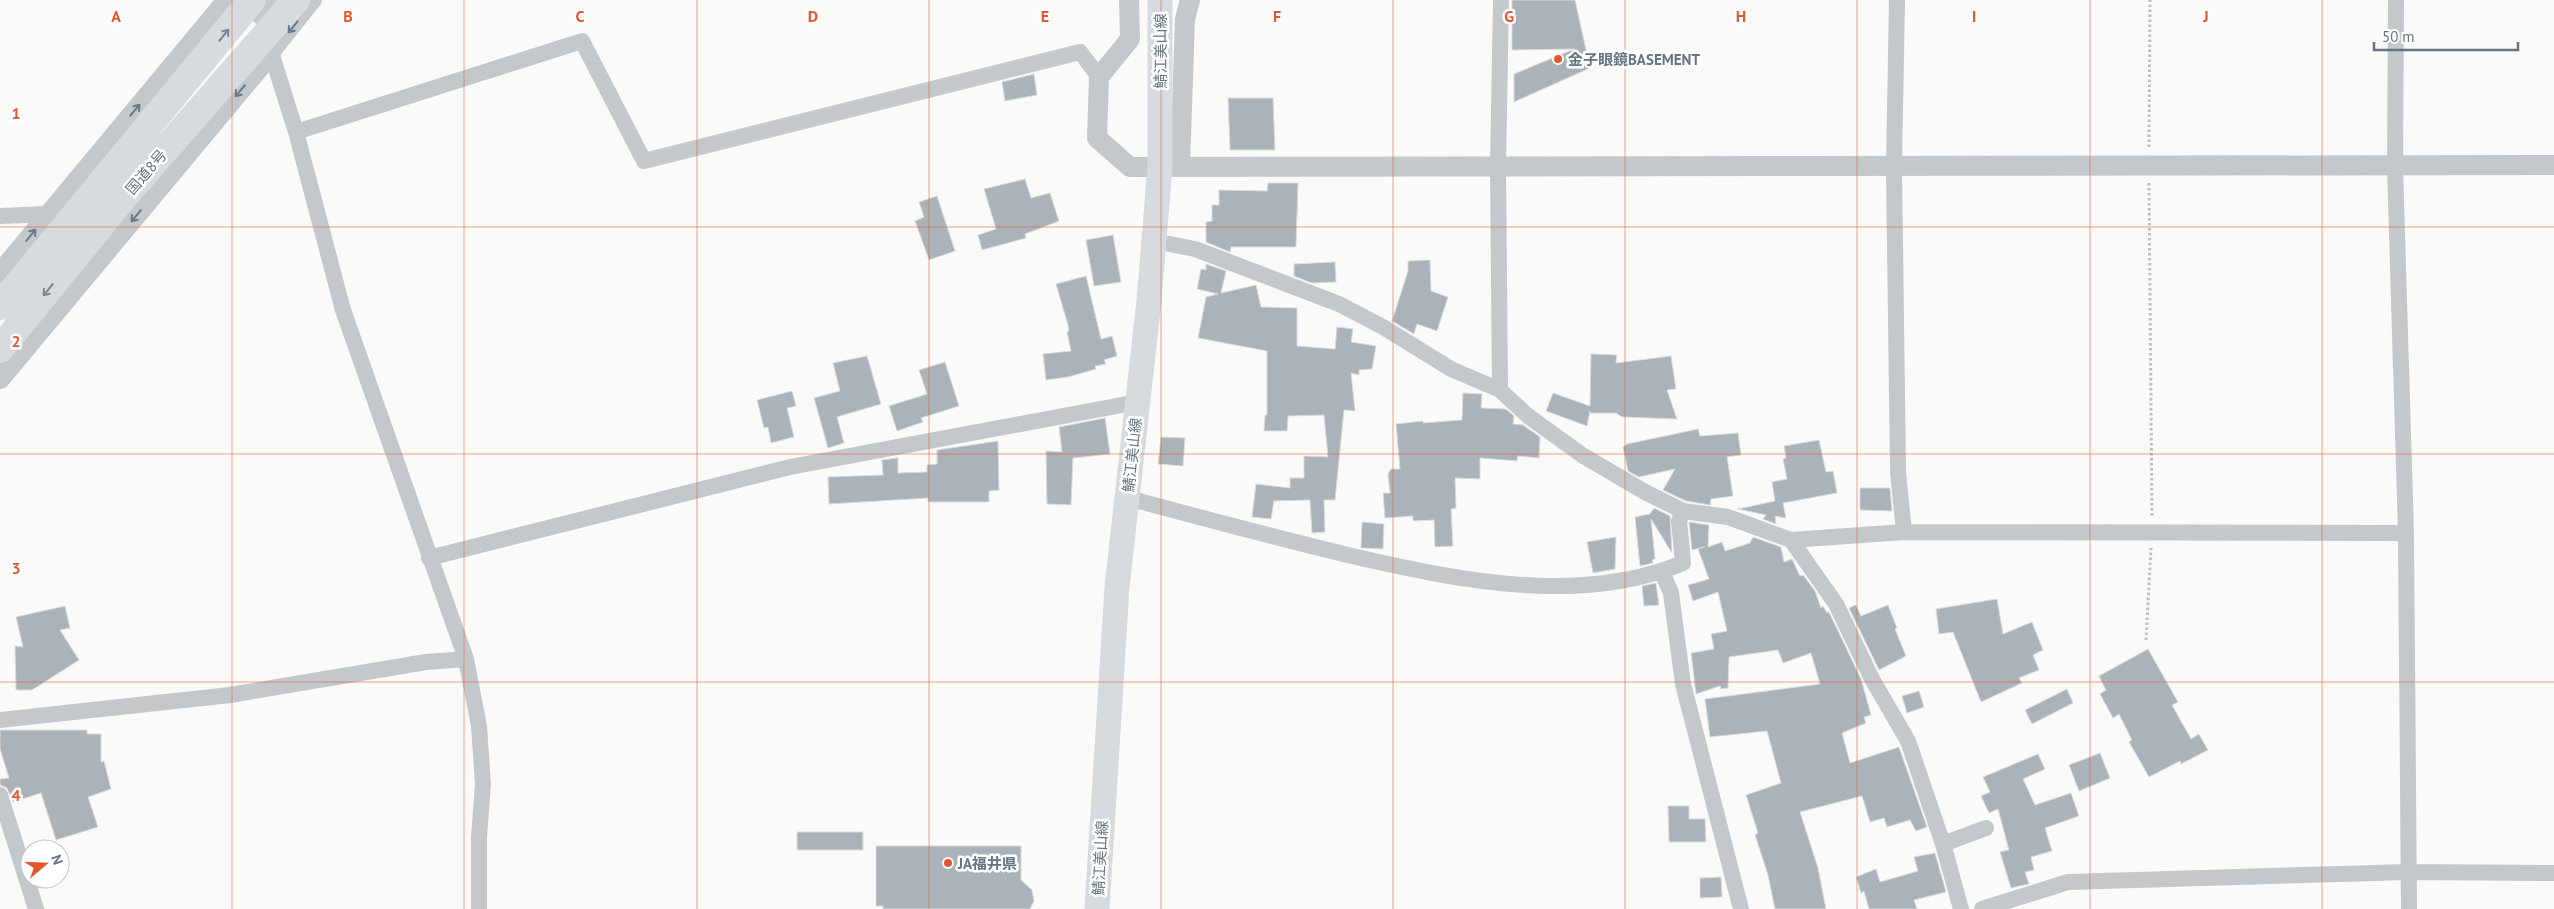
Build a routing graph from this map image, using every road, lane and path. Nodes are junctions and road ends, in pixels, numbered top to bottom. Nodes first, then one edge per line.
1 (226, 0) edge
2 (296, 0) edge
3 (314, 0) edge
4 (1128, 0) edge
5 (1160, 0) edge
6 (1190, 0) edge
7 (1501, 0) edge
8 (1897, 0) edge
9 (2150, 0) edge
10 (2396, 0) edge
11 (261, 4) edge
12 (271, 54) junction
13 (1099, 77) junction
14 (296, 132) junction
15 (2554, 165) edge
16 (1170, 166) junction
17 (2149, 166) junction
18 (1498, 167) junction
19 (1894, 167) junction
20 (2395, 167) junction
21 (114, 189) junction
22 (48, 214) junction
23 (0, 216) edge
24 (1154, 241) junction
25 (0, 273) edge
26 (0, 306) edge
27 (0, 349) edge
28 (0, 379) edge
29 (1500, 390) junction
30 (1138, 402) junction
31 (1128, 498) junction
32 (1683, 511) junction
33 (1904, 532) junction
34 (2152, 532) junction
35 (2406, 533) junction
36 (1792, 540) junction
37 (429, 558) junction
38 (1662, 572) junction
39 (2146, 640) dead end
40 (466, 659) junction
41 (0, 720) edge
42 (0, 795) edge
43 (1986, 828) dead end
44 (1943, 844) junction
45 (2409, 872) junction
46 (2554, 873) edge
47 (36, 909) edge
48 (479, 909) edge
49 (1097, 909) edge
50 (1742, 909) edge
51 (1961, 909) edge
52 (1982, 909) edge
53 (2409, 909) edge

22 -> 1 street
2 - 21 highway, 国道8号
3 -> 12 street
4 - 13 street
5 - 16 main road, 鯖江美山線
6 - 16 street
7 - 18 street
8 - 19 street
9 - 17 path
10 - 20 street
11 - 12 street
21 -> 11 highway, 国道8号
12 - 14 street
12 -> 28 street
13 - 14 street
13 - 16 street
14 - 37 street
15 - 20 street
16 - 18 street
16 - 24 main road, 鯖江美山線
17 - 19 street
17 - 20 street
17 - 34 path
18 - 19 street
18 - 29 street
19 - 33 street
20 - 35 street
21 - 26 highway, 国道8号
21 -> 27 highway, 国道8号
22 - 23 street
25 -> 22 street
24 - 29 street
24 - 30 main road, 鯖江美山線
29 - 32 street
30 - 31 main road, 鯖江美山線
30 - 37 street
31 - 38 street
31 - 49 main road, 鯖江美山線
32 - 36 street
32 - 38 street
33 - 34 street
33 - 36 street
34 - 35 street
34 - 39 path
35 - 45 street
36 - 44 street
37 - 40 street
38 - 50 street
40 - 41 street
40 - 48 street
42 - 47 street
43 - 44 street
44 - 51 street
45 - 46 street
45 - 52 street
45 - 53 street

